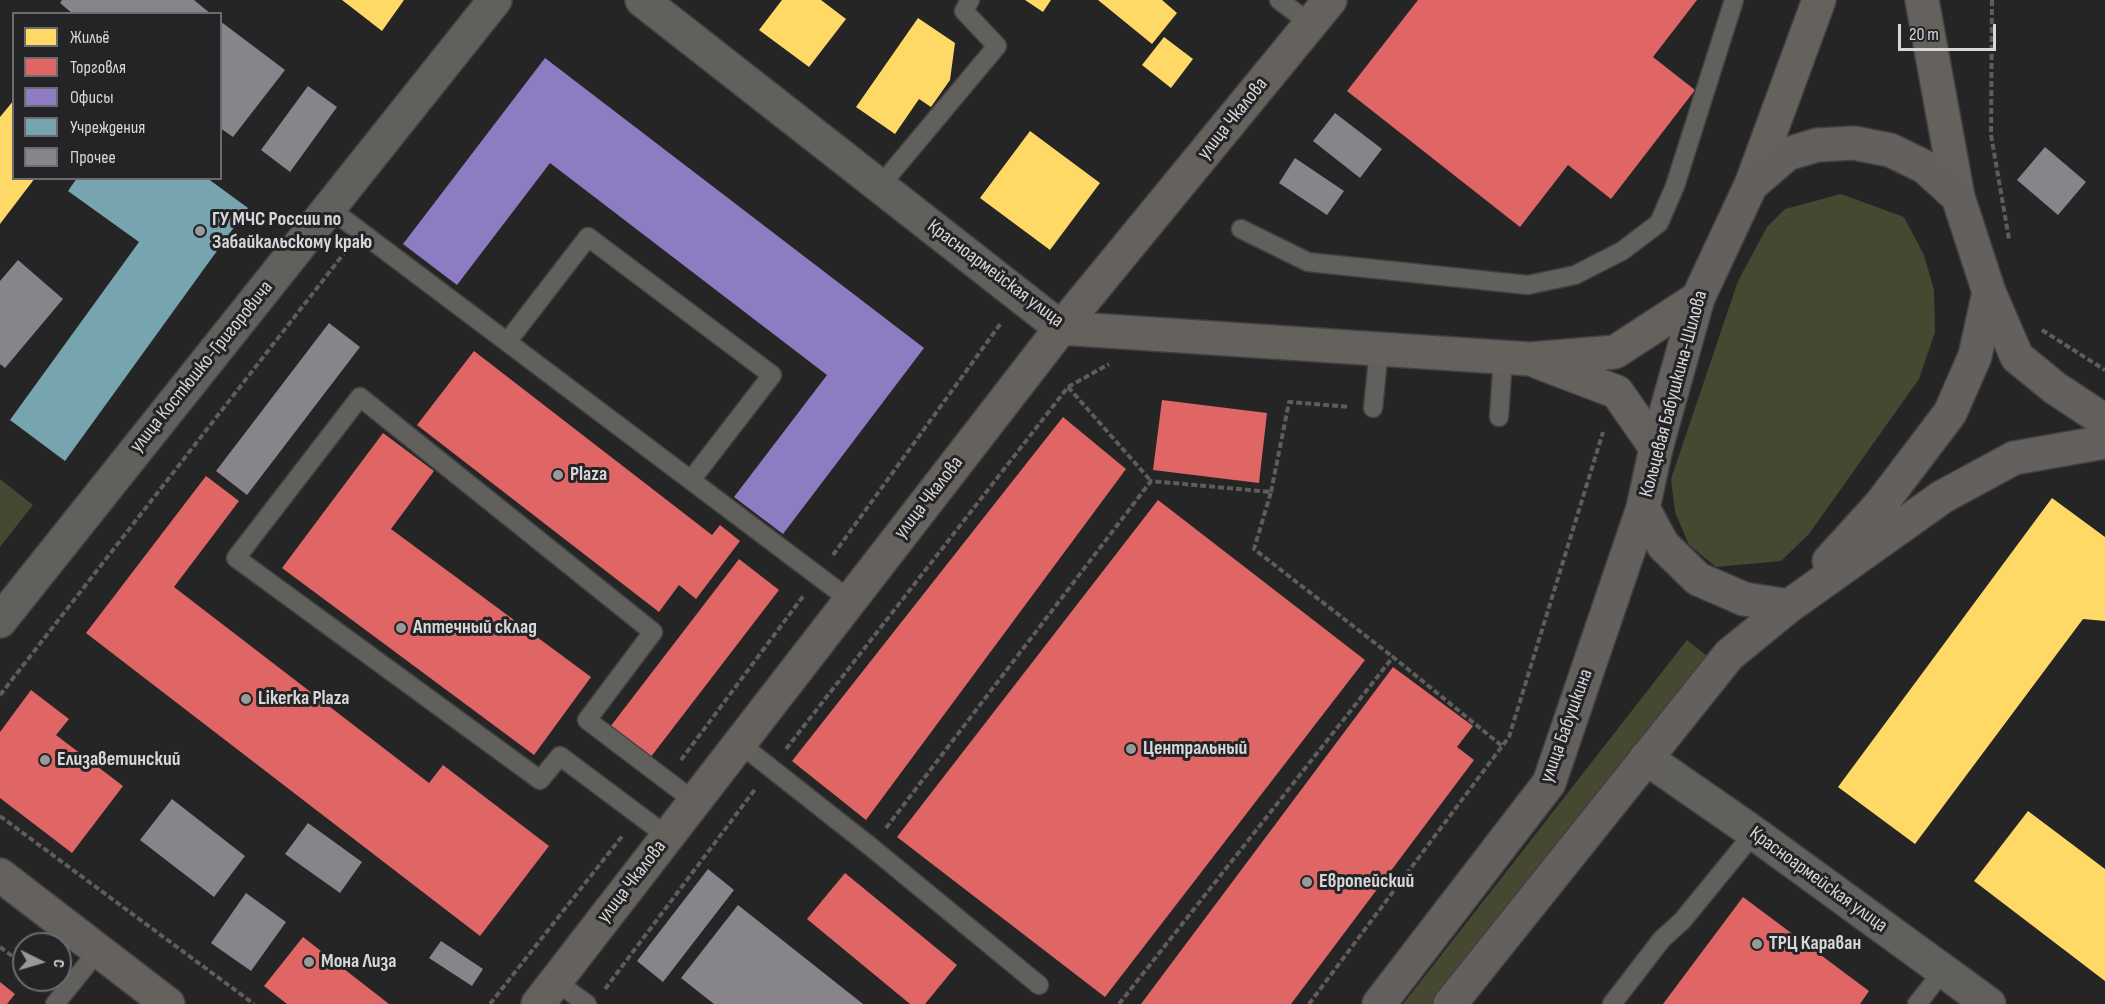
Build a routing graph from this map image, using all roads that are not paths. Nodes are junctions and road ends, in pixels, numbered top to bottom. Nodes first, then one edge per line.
1 (495, 0) edge
2 (642, 0) edge
3 (970, 0) edge
4 (1279, 0) edge
5 (1734, 0) edge
6 (1819, 0) edge
7 (1922, 0) edge
8 (1321, 12) edge
9 (1750, 185) junction
10 (880, 186) junction
11 (1958, 197) junction
12 (329, 208) junction
13 (1241, 229) dead end
14 (1989, 292) junction
15 (1698, 298) junction
16 (1061, 328) junction
17 (507, 342) junction
18 (1378, 349) junction
19 (1516, 358) junction
20 (1373, 408) road end
21 (1498, 417) dead end
22 (2105, 421) edge
23 (2105, 442) edge
24 (1656, 448) junction
25 (691, 480) junction
26 (1643, 508) junction
27 (850, 600) junction
28 (1789, 606) junction
29 (0, 621) edge
30 (739, 743) junction
31 (1646, 758) junction
32 (694, 801) junction
33 (1754, 833) junction
34 (667, 836) junction
35 (0, 875) edge
36 (98, 951) junction
37 (1943, 971) junction
38 (1039, 985) dead end
39 (547, 992) edge
40 (594, 999) edge
41 (55, 1004) edge
42 (168, 1004) edge
43 (1379, 1004) edge
44 (1450, 1004) edge
45 (1612, 1004) edge
46 (1917, 1004) edge
47 (1989, 1004) edge

1 - 12 street, улица Костюшко-Григоровича
2 - 10 street, Красноармейская улица
3 - 10 lane
4 - 8 lane
5 - 13 lane
6 - 9 main road
7 - 11 main road
8 - 16 main road, улица Чкалова
9 - 11 main road, Кольцевая Бабушкина-Шилова
9 - 15 main road, Кольцевая Бабушкина-Шилова
10 - 16 street, Красноармейская улица
11 - 14 main road, Кольцевая Бабушкина-Шилова
12 - 17 lane
12 - 29 street, улица Костюшко-Григоровича
14 - 22 main road, Кольцевая Бабушкина-Шилова
14 - 28 main road
15 - 19 main road
15 - 24 main road, Кольцевая Бабушкина-Шилова
16 - 18 main road, Красноармейская улица
16 - 27 main road, улица Чкалова
17 - 25 lane
17 - 25 lane
18 - 19 main road, Красноармейская улица
18 - 20 lane
19 - 21 lane
19 - 24 main road
23 - 28 main road
24 - 26 main road, Кольцевая Бабушкина-Шилова
25 - 27 lane
26 - 28 main road, Кольцевая Бабушкина-Шилова
26 - 43 main road, улица Бабушкина
27 - 30 main road, улица Чкалова
28 - 31 main road
30 - 32 main road, улица Чкалова
30 - 38 lane
31 - 33 street, Красноармейская улица
31 - 44 main road
32 - 34 main road, улица Чкалова
32 - 34 lane
33 - 37 street, Красноармейская улица
33 - 45 lane
34 - 39 main road, улица Чкалова
35 - 36 main road
36 - 41 lane
36 - 42 main road
37 - 46 lane
37 - 47 street, Красноармейская улица
39 - 40 lane

